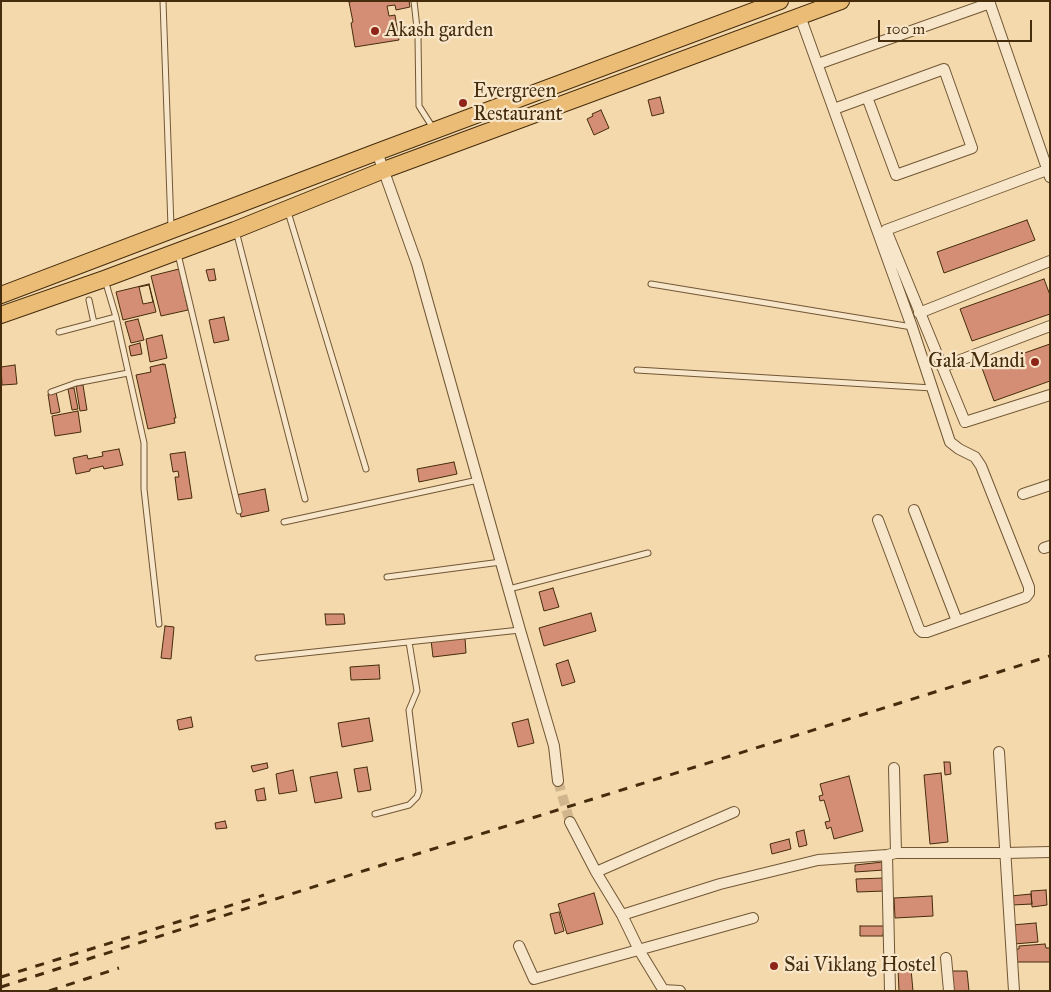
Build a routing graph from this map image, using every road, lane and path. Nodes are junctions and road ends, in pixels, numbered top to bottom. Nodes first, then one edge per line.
1 (163, 1) edge
2 (414, 1) edge
3 (780, 1) edge
4 (841, 1) edge
5 (989, 2) edge
6 (800, 16) junction
7 (818, 64) junction
8 (867, 97) junction
9 (834, 109) junction
10 (434, 131) junction
11 (377, 152) junction
12 (384, 170) junction
13 (1048, 173) edge
14 (287, 209) junction
15 (171, 230) junction
16 (235, 230) junction
17 (177, 251) junction
18 (1050, 261) edge
19 (104, 279) junction
20 (651, 284) dead end
21 (1, 295) edge
22 (89, 300) dead end
23 (919, 313) junction
24 (1, 315) edge
25 (116, 317) junction
26 (94, 323) junction
27 (1050, 326) edge
28 (912, 327) junction
29 (60, 332) dead end
30 (942, 367) junction
31 (637, 370) dead end
32 (128, 373) junction
33 (932, 388) junction
34 (51, 392) dead end
35 (1050, 394) edge
36 (366, 468) dead end
37 (478, 480) junction
38 (1050, 485) edge
39 (1023, 494) dead end
40 (305, 499) dead end
41 (914, 510) dead end
42 (239, 512) dead end
43 (878, 520) dead end
44 (284, 522) dead end
45 (648, 553) dead end
46 (501, 562) junction
47 (387, 577) dead end
48 (509, 589) junction
49 (956, 622) junction
50 (159, 624) dead end
51 (520, 630) junction
52 (409, 642) junction
53 (258, 658) dead end
54 (999, 752) dead end
55 (894, 768) dead end
56 (558, 781) tunnel mouth
57 (734, 812) dead end
58 (375, 814) dead end
59 (570, 822) tunnel mouth
60 (1050, 852) edge
61 (1005, 853) junction
62 (892, 854) junction
63 (596, 872) junction
64 (622, 914) junction
65 (753, 918) dead end
66 (519, 946) dead end
67 (639, 950) junction
68 (946, 958) dead end
69 (663, 990) edge
70 (680, 991) edge
71 (890, 991) edge
72 (949, 991) edge
73 (1014, 991) edge

1 - 15 lane
2 - 10 lane
3 - 10 main road
4 - 6 main road
5 - 7 street
5 - 13 street
6 - 7 street
6 - 12 main road
7 - 9 street
8 - 8 street
8 - 9 street
9 - 28 street
10 - 11 main road
11 - 12 street
11 - 15 main road
12 - 14 main road
12 - 37 street
13 - 23 street
14 - 16 main road
14 - 36 lane
15 - 21 main road
16 - 17 main road
16 - 40 lane
17 - 19 main road
17 - 42 lane
18 - 23 street
19 - 24 main road
19 - 25 lane
20 - 28 lane
22 - 26 lane
23 - 30 street
25 - 26 lane
25 - 32 lane
26 - 29 lane
27 - 30 street
28 - 33 street
30 - 35 street
31 - 33 lane
32 - 34 lane
32 - 50 lane
33 - 49 street
37 - 44 lane
37 - 46 street
38 - 39 street
41 - 49 street
43 - 49 street
45 - 48 lane
46 - 47 lane
46 - 48 street
48 - 51 street
51 - 52 lane
51 - 56 street
52 - 53 lane
52 - 58 lane
54 - 61 street
55 - 62 street
57 - 63 street
59 - 63 street
60 - 61 street
61 - 62 street
61 - 73 street
62 - 64 street
62 - 71 street
63 - 64 street
64 - 67 street
65 - 67 street
66 - 67 street
67 - 69 street
68 - 72 street
69 - 70 street

